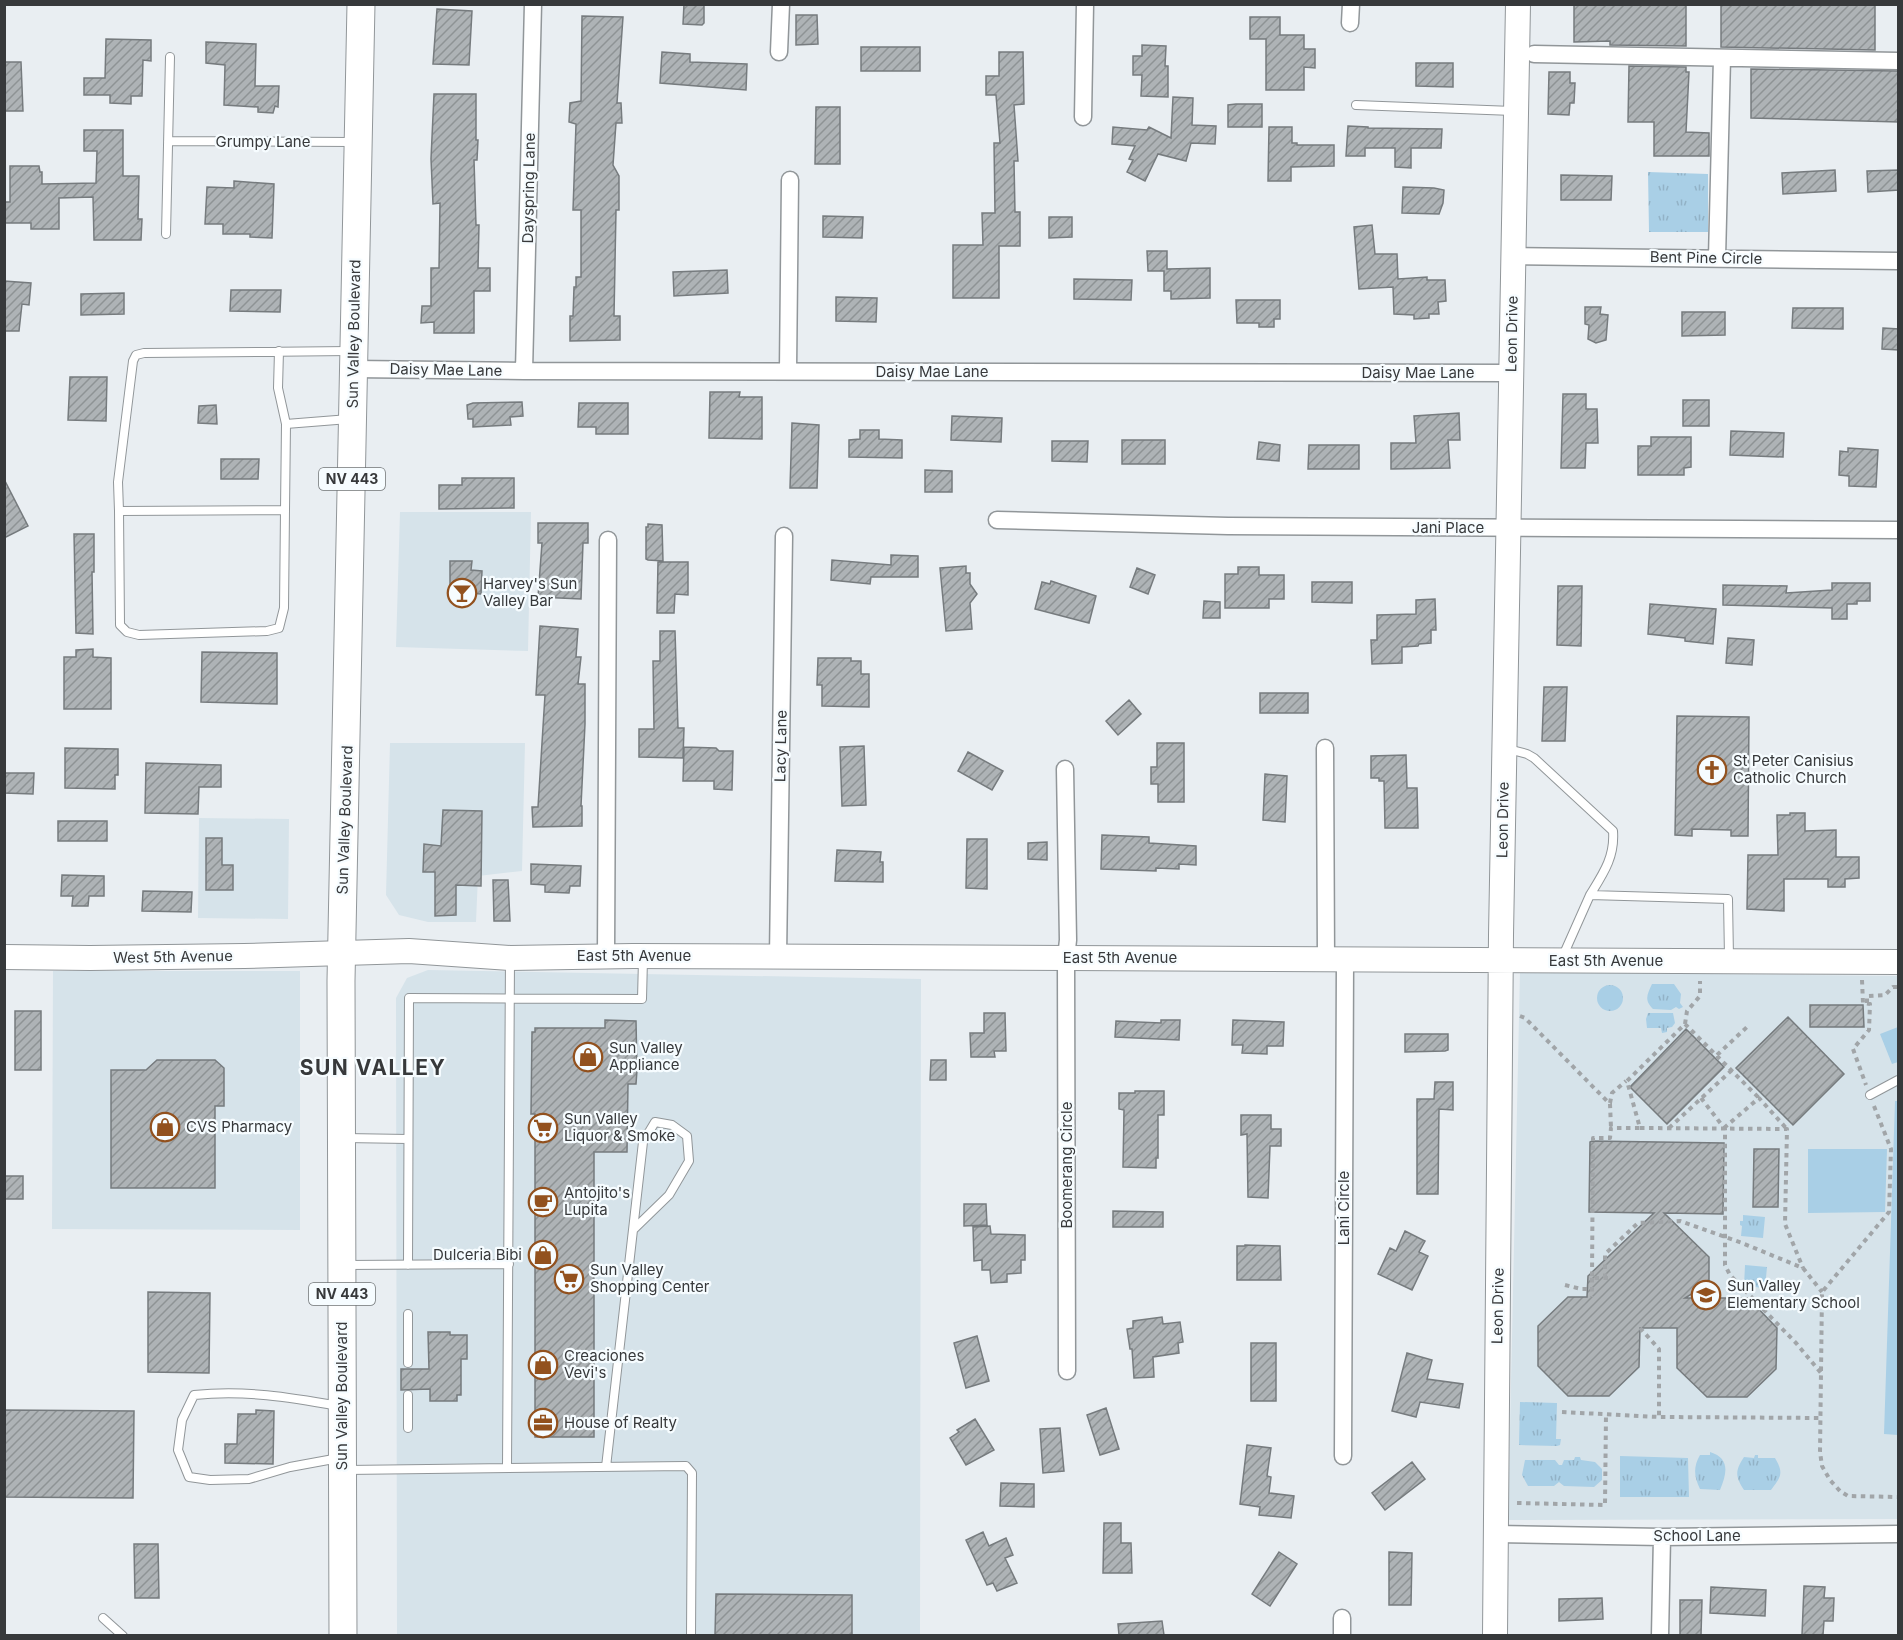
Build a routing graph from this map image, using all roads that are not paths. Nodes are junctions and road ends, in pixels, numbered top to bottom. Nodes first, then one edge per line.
1 (361, 4) edge
2 (533, 4) edge
3 (781, 4) edge
4 (1085, 4) edge
5 (1350, 4) edge
6 (1518, 4) edge
7 (1350, 23) dead end
8 (779, 52) dead end
9 (1524, 53) junction
10 (170, 57) dead end
11 (1722, 58) junction
12 (1899, 61) edge
13 (1356, 105) dead end
14 (1516, 111) junction
15 (1083, 117) dead end
16 (168, 141) junction
17 (358, 142) junction
18 (790, 180) dead end
19 (166, 234) dead end
20 (1514, 256) junction
21 (1717, 258) junction
22 (1899, 261) edge
23 (279, 351) junction
24 (353, 360) junction
25 (788, 371) junction
26 (524, 372) junction
27 (1512, 373) junction
28 (353, 419) junction
29 (286, 424) junction
30 (285, 510) junction
31 (119, 511) junction
32 (997, 520) dead end
33 (1509, 528) junction
34 (1899, 530) edge
35 (784, 536) dead end
36 (608, 540) dead end
37 (1325, 748) dead end
38 (1505, 748) junction
39 (1065, 769) dead end
40 (1590, 896) junction
41 (342, 952) junction
42 (606, 956) junction
43 (643, 956) junction
44 (4, 957) edge
45 (778, 957) junction
46 (510, 958) junction
47 (1066, 958) junction
48 (1335, 960) junction
49 (1501, 960) junction
50 (1561, 961) junction
51 (1729, 961) junction
52 (1899, 962) edge
53 (508, 998) junction
54 (1899, 1080) edge
55 (1870, 1095) road end
56 (342, 1138) junction
57 (408, 1139) junction
58 (634, 1229) junction
59 (508, 1264) junction
60 (342, 1265) junction
61 (408, 1265) junction
62 (408, 1314) dead end
63 (408, 1363) dead end
64 (1067, 1371) dead end
65 (408, 1395) dead end
66 (342, 1406) junction
67 (408, 1428) dead end
68 (1343, 1456) dead end
69 (342, 1463) junction
70 (606, 1467) junction
71 (507, 1468) junction
72 (1496, 1533) junction
73 (1899, 1534) edge
74 (1662, 1537) junction
75 (103, 1618) dead end
76 (1342, 1618) dead end
77 (123, 1635) edge
78 (343, 1635) edge
79 (691, 1635) edge
80 (1342, 1635) edge
81 (1494, 1635) edge
82 (1660, 1635) edge

1 - 17 main road, Sun Valley Boulevard / NV 443
2 - 26 street, Dayspring Lane
3 - 8 street
4 - 15 street
5 - 7 street
6 - 9 street, Leon Drive
9 - 11 street
9 - 14 street, Leon Drive
10 - 16 lane
11 - 12 street
11 - 21 street
13 - 14 lane
14 - 20 street, Leon Drive
16 - 17 lane, Grumpy Lane
16 - 19 lane
17 - 24 main road, Sun Valley Boulevard / NV 443
18 - 25 street
20 - 21 street, Bent Pine Circle
20 - 27 street, Leon Drive
21 - 22 street, Bent Pine Circle
23 - 24 lane
23 - 29 lane
23 - 31 lane
24 - 26 street, Daisy Mae Lane
24 - 28 main road, Sun Valley Boulevard / NV 443
25 - 26 street, Daisy Mae Lane
25 - 27 street, Daisy Mae Lane
27 - 33 street, Leon Drive
28 - 29 lane
28 - 41 main road, Sun Valley Boulevard / NV 443
29 - 30 lane
30 - 31 lane
30 - 31 lane
32 - 33 street, Jani Place
33 - 34 street, Jani Place
33 - 38 street, Leon Drive
35 - 45 street, Lacy Lane
36 - 42 street
37 - 48 street, Lani Circle
38 - 40 lane
38 - 49 street, Leon Drive
39 - 47 street, Boomerang Circle
40 - 50 lane
40 - 51 lane
41 - 44 street, West 5th Avenue
41 - 46 street, East 5th Avenue
41 - 56 main road, Sun Valley Boulevard / NV 443
42 - 43 street, East 5th Avenue
42 - 46 street, East 5th Avenue
43 - 45 street, East 5th Avenue
43 - 53 lane
45 - 47 street, East 5th Avenue
46 - 53 lane
47 - 48 street, East 5th Avenue
47 - 64 street, Boomerang Circle
48 - 49 street, East 5th Avenue
48 - 68 street, Lani Circle
49 - 50 street, East 5th Avenue
49 - 72 street, Leon Drive
50 - 51 street, East 5th Avenue
51 - 52 street, East 5th Avenue
53 - 57 lane
53 - 59 lane
54 - 55 lane
56 - 57 lane
56 - 60 main road, Sun Valley Boulevard / NV 443
57 - 61 lane
58 - 58 lane
58 - 70 lane
59 - 61 lane
59 - 71 lane
60 - 61 lane
60 - 66 main road, Sun Valley Boulevard / NV 443
62 - 63 lane
65 - 67 lane
66 - 69 main road, Sun Valley Boulevard / NV 443
66 - 69 lane
69 - 71 lane
69 - 78 main road, Sun Valley Boulevard / NV 443
70 - 71 lane
70 - 79 lane
72 - 74 street, School Lane
72 - 81 street, Leon Drive
73 - 74 street, School Lane
74 - 82 street
75 - 77 lane
76 - 80 street

